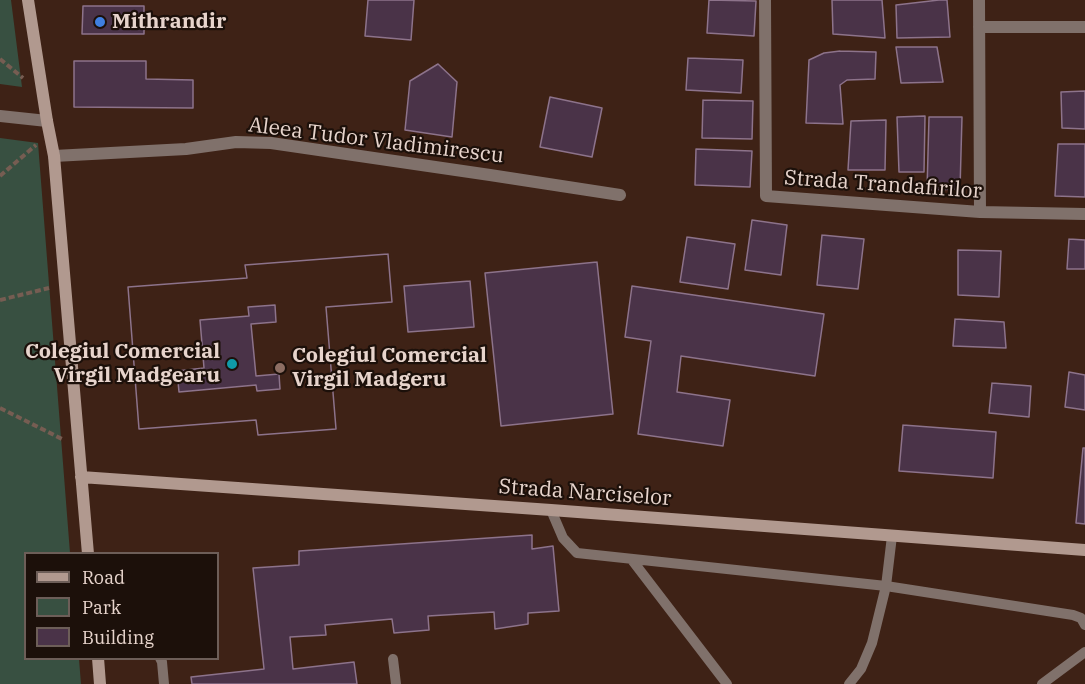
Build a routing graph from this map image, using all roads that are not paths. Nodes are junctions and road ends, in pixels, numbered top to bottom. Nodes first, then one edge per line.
1 (28, 0) edge
2 (765, 0) edge
3 (979, 0) edge
4 (979, 27) junction
5 (1085, 27) edge
6 (0, 116) edge
7 (48, 128) junction
8 (54, 156) junction
9 (620, 195) dead end
10 (980, 212) junction
11 (1085, 214) edge
12 (81, 477) junction
13 (551, 510) junction
14 (892, 536) junction
15 (1085, 550) edge
16 (88, 552) edge
17 (632, 560) junction
18 (886, 586) junction
19 (1085, 625) edge
20 (1085, 652) edge
21 (393, 659) dead end
22 (98, 660) edge
23 (161, 660) edge
24 (100, 684) edge
25 (164, 684) edge
26 (396, 684) edge
27 (727, 684) edge
28 (849, 684) edge
29 (1042, 684) edge

1 - 7 main road
2 - 10 street, Strada Trandafirilor
3 - 4 street
4 - 5 street
4 - 10 street
6 - 7 street
7 - 8 main road
8 - 9 street, Aleea Tudor Vladimirescu
8 - 12 main road
10 - 11 street, Strada Trandafirilor
12 - 13 main road, Strada Narciselor
12 - 16 main road
13 - 14 main road, Strada Narciselor
13 - 17 lane
14 - 15 main road, Strada Narciselor
14 - 18 lane
17 - 18 lane
17 - 27 lane
18 - 19 lane
18 - 28 lane
20 - 29 lane
21 - 26 lane
22 - 24 main road
23 - 25 lane

